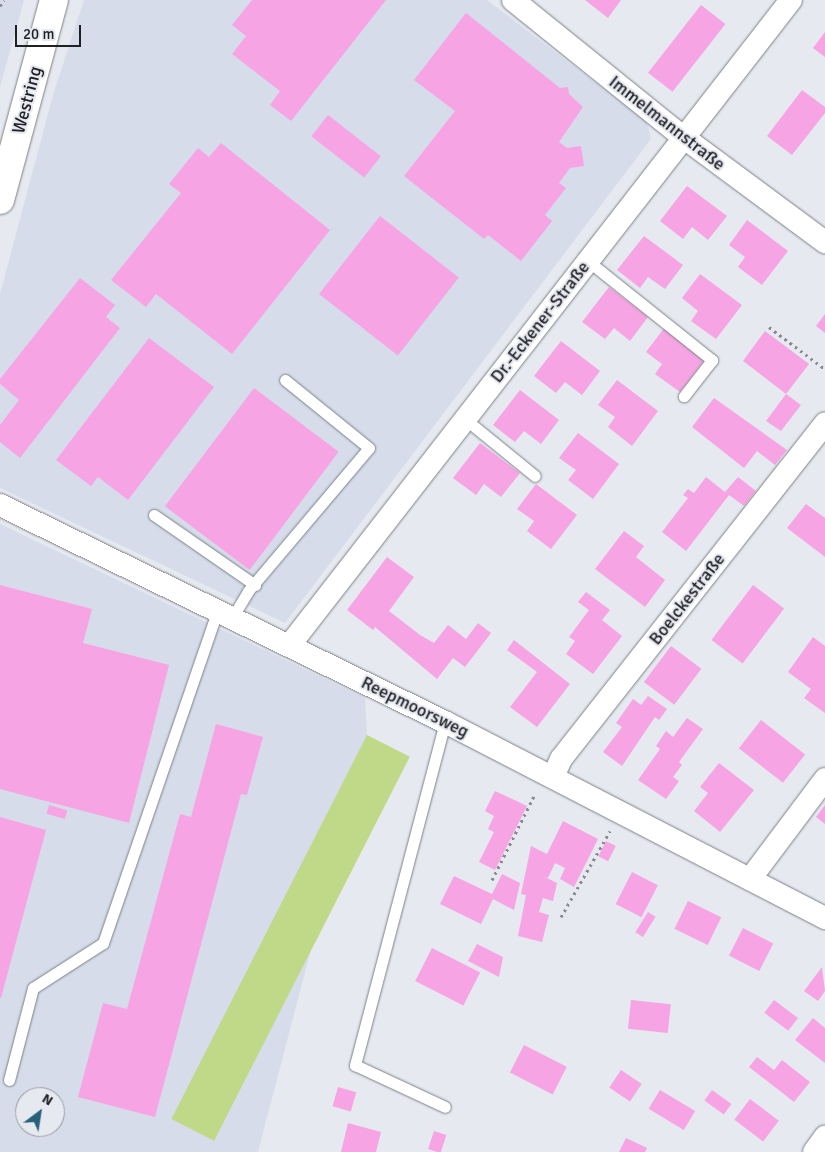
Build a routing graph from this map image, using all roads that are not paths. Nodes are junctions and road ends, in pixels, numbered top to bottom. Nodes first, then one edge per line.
1 (54, 0) edge
2 (513, 0) edge
3 (791, 0) edge
4 (684, 137) junction
5 (0, 200) edge
6 (825, 242) edge
7 (588, 260) junction
8 (285, 380) dead end
9 (684, 396) dead end
10 (465, 419) junction
11 (825, 423) edge
12 (535, 476) dead end
13 (0, 505) edge
14 (154, 515) dead end
15 (255, 584) junction
16 (224, 614) junction
17 (289, 646) junction
18 (445, 722) junction
19 (549, 775) junction
20 (825, 779) edge
21 (750, 879) junction
22 (825, 918) edge
23 (9, 1080) dead end
24 (446, 1107) dead end
25 (825, 1137) edge
26 (814, 1152) edge

1 - 5 main road, Westring
2 - 4 street, Immelmannstraße
3 - 4 street, Dr.-Eckener-Straße
4 - 6 street, Immelmannstraße
4 - 7 street, Dr.-Eckener-Straße
7 - 9 lane
7 - 10 street, Dr.-Eckener-Straße
8 - 15 lane
10 - 12 lane
10 - 17 street, Dr.-Eckener-Straße
11 - 19 street, Boelckestraße
13 - 16 street, Reepmoorsweg
14 - 15 lane
15 - 16 lane
16 - 17 street, Reepmoorsweg
16 - 23 lane
17 - 18 street, Reepmoorsweg
18 - 19 street, Reepmoorsweg
18 - 24 lane
19 - 21 street, Reepmoorsweg
20 - 21 street
21 - 22 street, Reepmoorsweg
25 - 26 street

